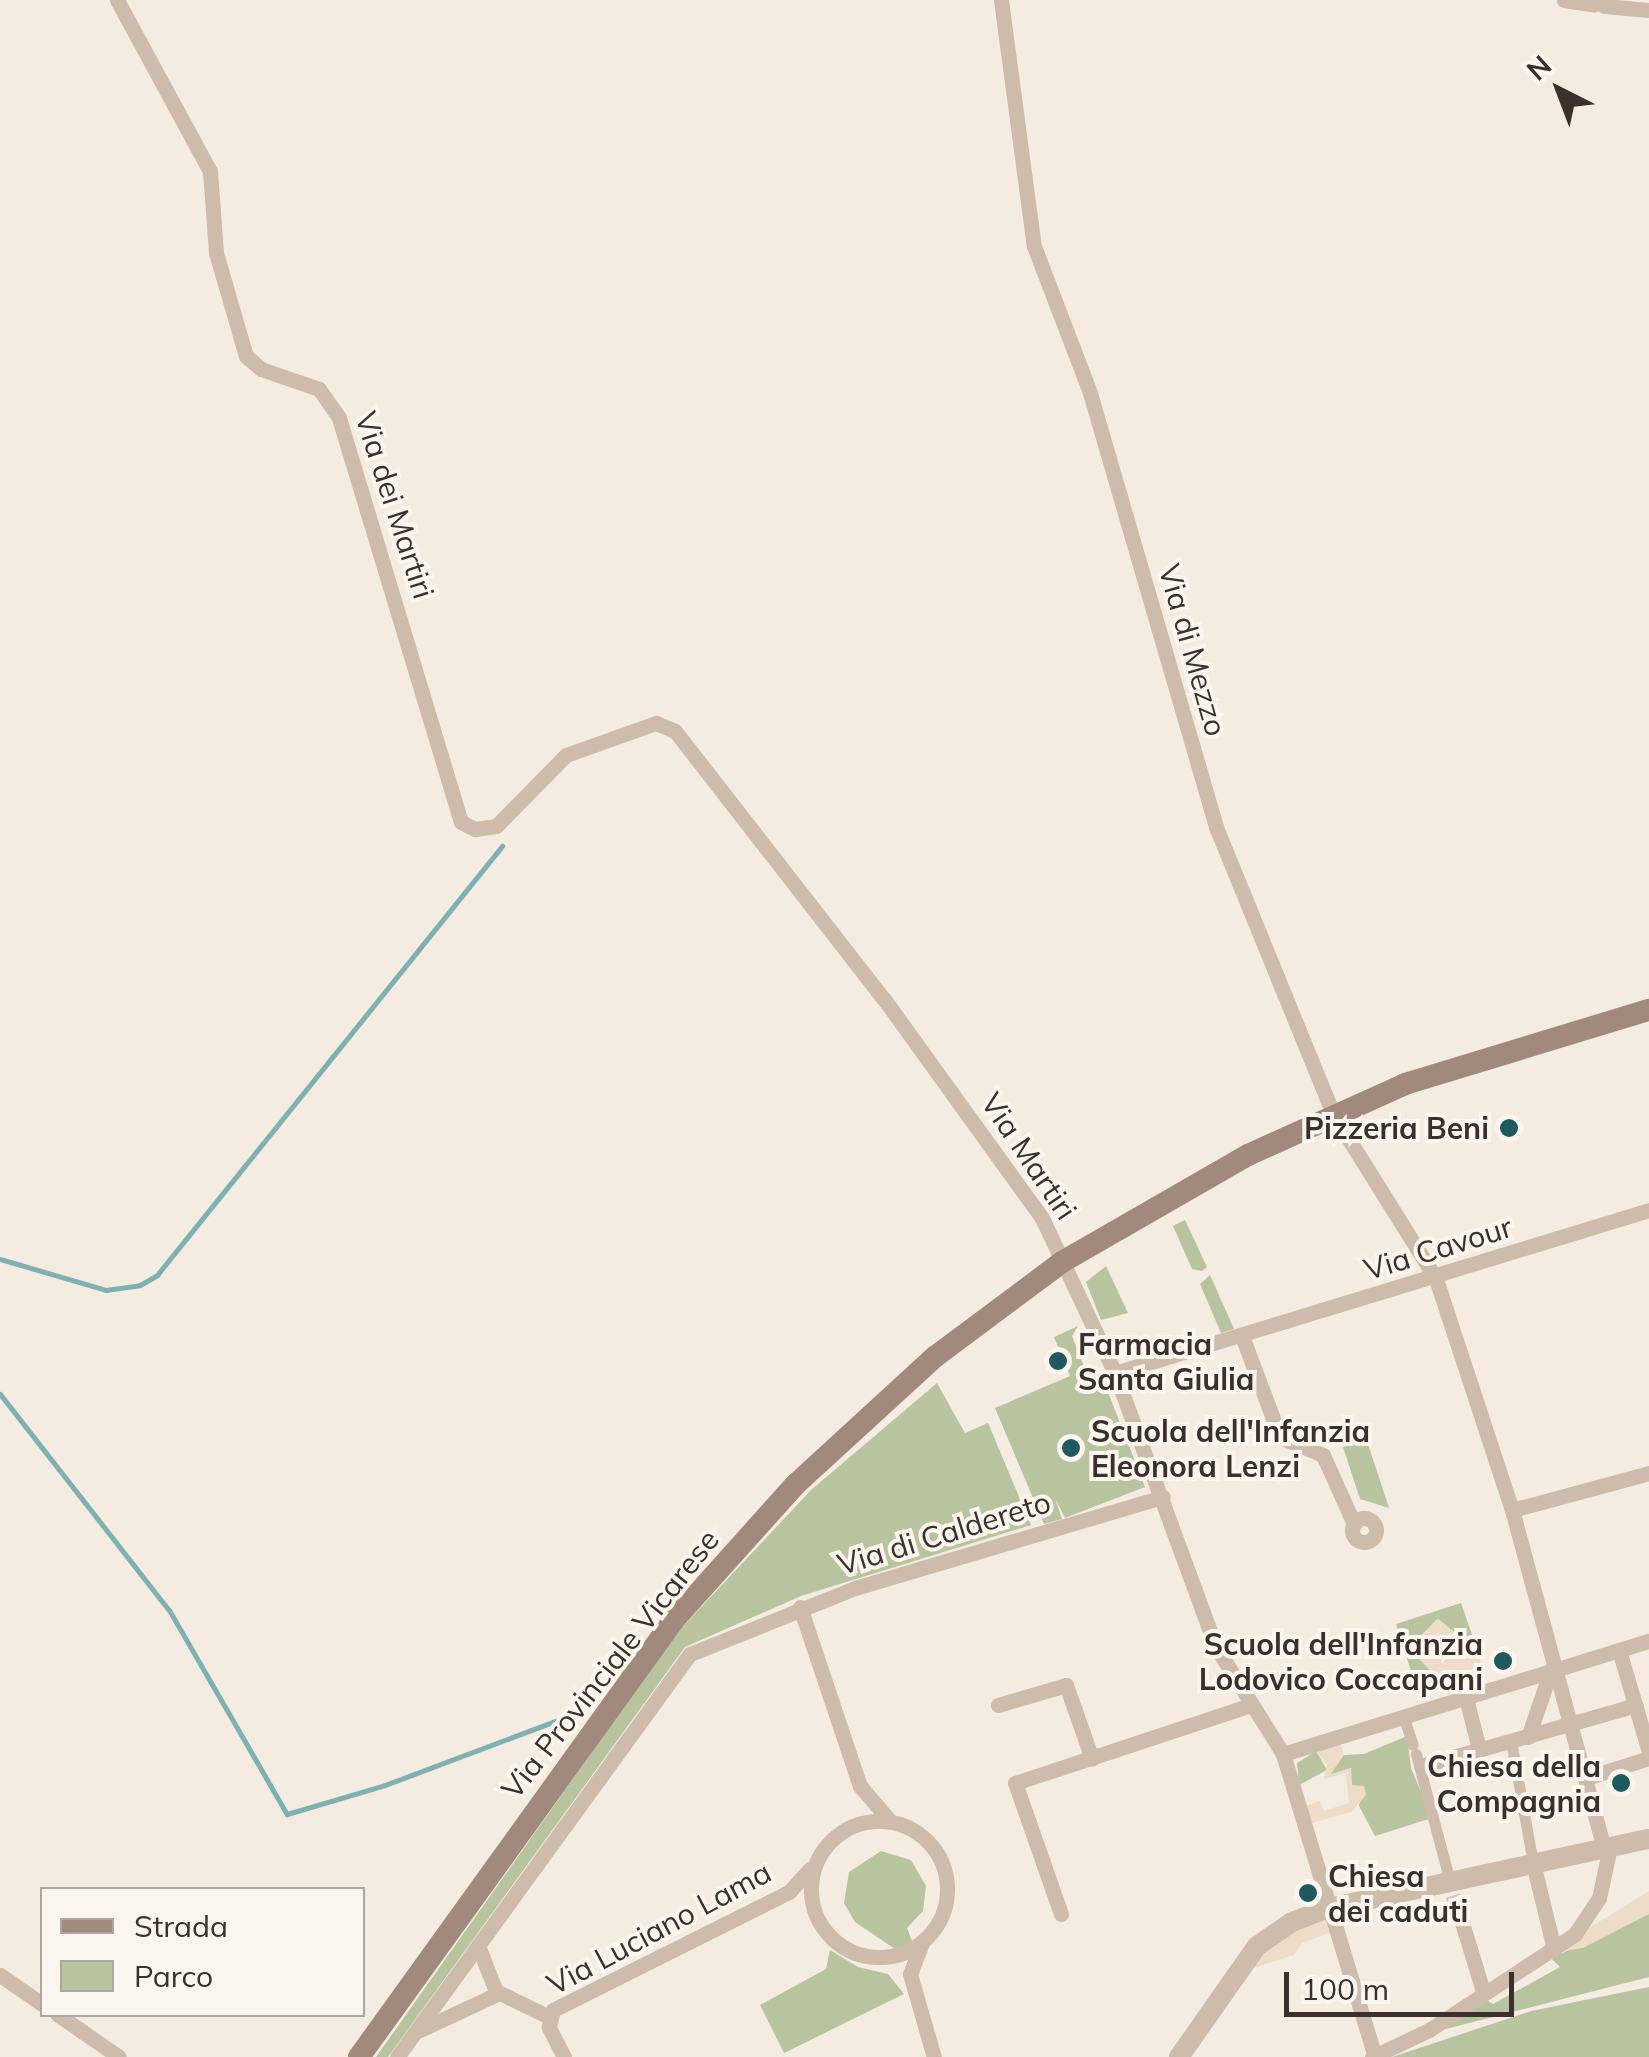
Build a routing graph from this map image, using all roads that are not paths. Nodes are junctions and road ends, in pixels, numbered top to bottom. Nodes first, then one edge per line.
1 (117, 0) edge
2 (1001, 0) edge
3 (1564, 0) edge
4 (1640, 0) edge
5 (1601, 3) edge
6 (1649, 8) edge
7 (691, 748) joint
8 (1649, 1010) edge
9 (1333, 1114) junction
10 (1649, 1210) edge
11 (1062, 1262) junction
12 (1436, 1279) junction
13 (1242, 1336) junction
14 (1115, 1374) junction
15 (1649, 1473) edge
16 (1163, 1497) junction
17 (1512, 1510) junction
18 (1354, 1524) dead end
19 (800, 1607) junction
20 (1649, 1641) edge
21 (1619, 1650) junction
22 (1554, 1669) junction
23 (1466, 1698) junction
24 (1642, 1704) edge
25 (998, 1705) dead end
26 (1248, 1706) junction
27 (1404, 1718) junction
28 (1572, 1724) junction
29 (1528, 1736) junction
30 (1511, 1741) junction
31 (1480, 1749) junction
32 (1283, 1754) junction
33 (1417, 1755) junction
34 (1649, 1755) edge
35 (1092, 1759) junction
36 (1586, 1778) junction
37 (860, 1786) junction
38 (892, 1822) junction
39 (1649, 1838) edge
40 (832, 1839) junction
41 (1608, 1847) junction
42 (821, 1853) junction
43 (1533, 1863) junction
44 (1451, 1889) junction
45 (1329, 1908) junction
46 (1060, 1914) dead end
47 (1460, 1916) tunnel mouth
48 (923, 1942) junction
49 (478, 1948) junction
50 (1554, 1949) junction
51 (0, 1974) edge
52 (1484, 1991) junction
53 (498, 1992) junction
54 (40, 2003) edge
55 (62, 2017) edge
56 (549, 2017) junction
57 (416, 2032) junction
58 (1373, 2056) edge
59 (118, 2057) edge
60 (359, 2057) edge
61 (397, 2057) edge
62 (564, 2057) edge
63 (934, 2057) edge
64 (1179, 2057) edge

1 - 7 street, Via dei Martiri
2 - 9 street, Via di Mezzo
3 - 5 street
4 - 6 street
5 - 6 street
7 - 11 street, Via Martiri
8 - 9 main road, Via Provinciale Vicarese
9 - 11 main road, Via Provinciale Vicarese
9 - 12 street, Via di Mezzo
10 - 12 street, Via Cavour
11 - 14 street, Via Martiri
11 - 60 main road, Via Provinciale Vicarese
12 - 13 street, Via Cavour
12 - 17 street, Via di Mezzo
13 - 14 street, Via Cavour
13 - 18 street
14 - 16 street, Via Martiri
15 - 17 street
16 - 19 street, Via di Caldereto
16 - 26 street, Via Martiri
17 - 22 street, Via di Mezzo
19 - 37 street
19 - 49 street, Via di Caldereto
20 - 21 street
21 - 22 street
21 - 24 street
22 - 23 street
22 - 28 street, Via di Mezzo
22 - 29 street
23 - 27 street
23 - 31 street
24 - 28 street
24 - 34 street
25 - 35 street
26 - 32 street, Via Martiri
26 - 35 street
27 - 32 street
27 - 33 street
28 - 29 street
28 - 36 street, Via di Mezzo
29 - 30 street
30 - 31 street
30 - 43 street
31 - 33 street
32 - 45 street, Via Martiri
33 - 44 street
34 - 36 street
35 - 46 street
36 - 41 street, Via di Mezzo
37 - 38 street
37 - 40 street
38 - 40 street
38 - 48 street
39 - 41 street
40 - 42 street
41 - 43 street
41 - 50 street
42 - 48 street
42 - 56 street, Via Luciano Lama
43 - 44 street
43 - 50 street
44 - 45 street
45 - 58 street, Via Martiri
45 - 64 street
47 - 52 street
48 - 63 street
49 - 53 street
49 - 57 street, Via di Caldereto
50 - 52 street
51 - 54 street
52 - 58 street
53 - 56 street
53 - 57 street
55 - 59 street
56 - 62 street, Via Luciano Lama
57 - 61 street, Via di Caldereto

